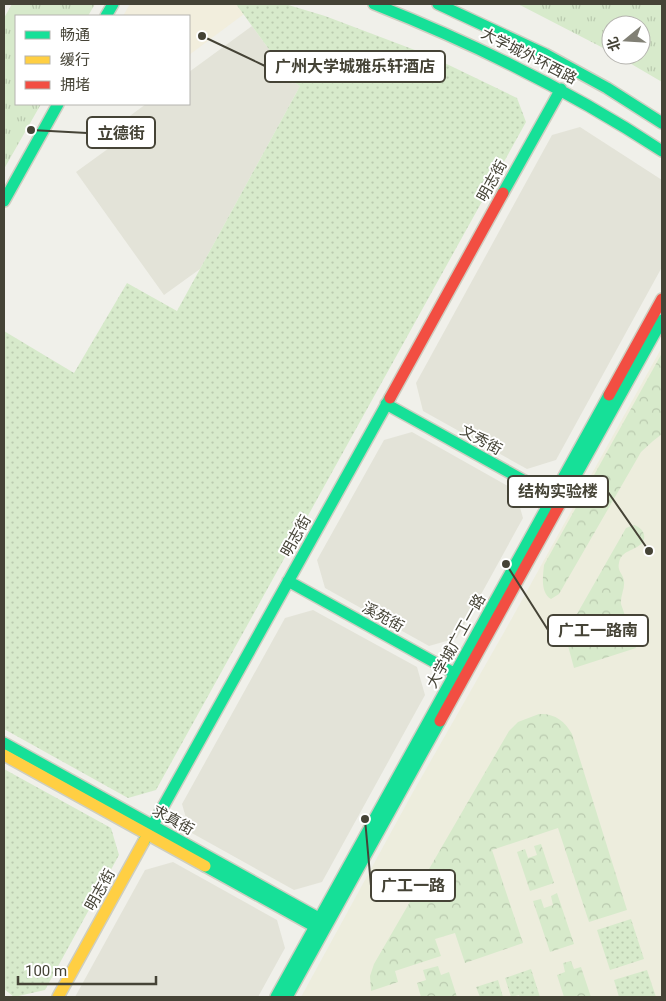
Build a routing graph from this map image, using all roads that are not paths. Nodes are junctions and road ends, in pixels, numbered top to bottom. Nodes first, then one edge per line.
1 (113, 4) edge
2 (374, 4) edge
3 (438, 4) edge
4 (462, 4) edge
5 (107, 15) edge
6 (484, 24) junction
7 (561, 88) junction
8 (57, 105) edge
9 (662, 123) edge
10 (662, 151) edge
11 (4, 200) edge
12 (662, 299) edge
13 (662, 320) edge
14 (386, 404) junction
15 (557, 499) junction
16 (288, 582) junction
17 (459, 676) junction
18 (4, 743) edge
19 (4, 754) edge
20 (150, 830) junction
21 (322, 925) junction
22 (58, 997) edge
23 (276, 997) edge
24 (287, 997) edge

1 - 5 street
2 - 7 street, 大学城外环西路
3 - 6 street, 大学城外环西路
4 - 6 street
6 - 9 street, 大学城外环西路
7 - 10 street, 大学城外环西路
7 - 14 street, 明志街
8 - 11 street
12 - 15 street, 大学城广工一路
13 - 15 street, 大学城广工一路
14 - 15 street, 文秀街
14 - 16 street, 明志街
15 - 17 street, 大学城广工一路
16 - 17 street, 溪苑街
16 - 20 street, 明志街
17 - 21 street, 大学城广工一路
18 - 20 street, 求真街
19 - 20 street, 求真街
20 - 21 street, 求真街
20 - 22 street, 明志街
21 - 23 street, 大学城广工一路
21 - 24 street, 大学城广工一路

